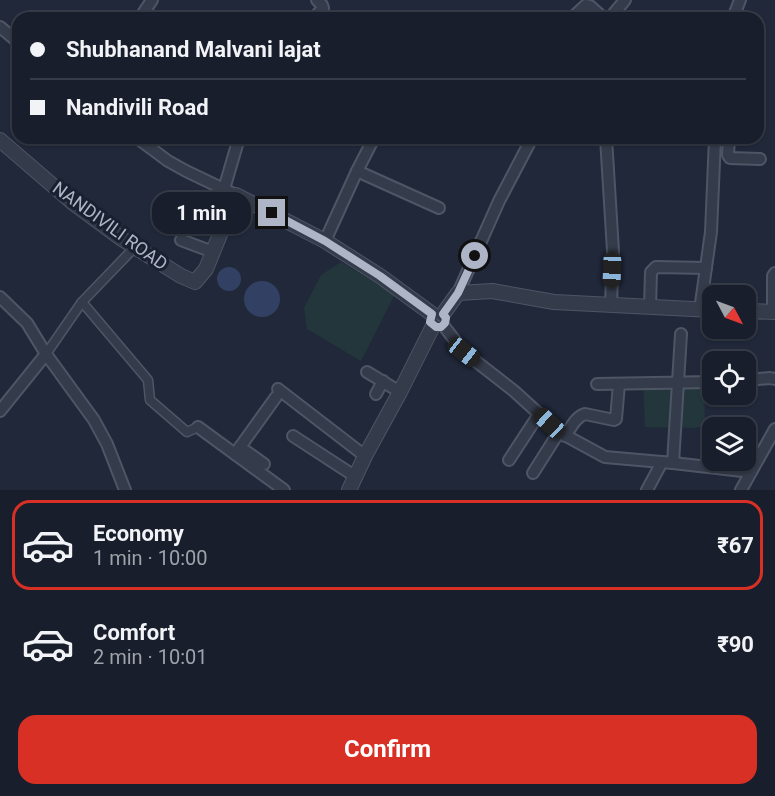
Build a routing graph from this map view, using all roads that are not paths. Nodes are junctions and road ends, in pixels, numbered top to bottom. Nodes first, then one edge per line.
1 (317, 0) edge
2 (625, 0) edge
3 (319, 12) edge
4 (578, 12) edge
5 (598, 12) edge
6 (611, 12) edge
7 (0, 27) edge
8 (12, 37) edge
9 (0, 140) edge
10 (145, 144) edge
11 (238, 144) edge
12 (371, 144) edge
13 (529, 144) edge
14 (606, 144) edge
15 (715, 144) edge
16 (729, 144) edge
17 (760, 159) dead end
18 (357, 171) junction
19 (230, 192) junction
20 (438, 208) dead end
21 (181, 240) dead end
22 (325, 241) junction
23 (135, 247) junction
24 (213, 252) junction
25 (706, 268) junction
26 (775, 273) edge
27 (706, 285) edge
28 (458, 293) junction
29 (0, 297) edge
30 (82, 302) junction
31 (611, 304) junction
32 (650, 307) junction
33 (702, 310) edge
34 (756, 311) edge
35 (774, 312) edge
36 (438, 320) junction
37 (681, 334) dead end
38 (46, 354) junction
39 (367, 372) dead end
40 (756, 379) edge
41 (775, 379) edge
42 (383, 381) junction
43 (702, 383) edge
44 (597, 384) dead end
45 (619, 384) junction
46 (678, 384) junction
47 (400, 392) junction
48 (376, 394) dead end
49 (0, 411) edge
50 (539, 414) junction
51 (198, 427) joint
52 (775, 429) edge
53 (562, 434) junction
54 (293, 436) dead end
55 (237, 451) junction
56 (365, 456) junction
57 (509, 459) dead end
58 (667, 463) junction
59 (264, 464) dead end
60 (751, 472) junction
61 (533, 473) dead end
62 (351, 487) edge
63 (125, 490) edge
64 (284, 490) edge
65 (647, 490) edge
66 (741, 490) edge

1 - 3 street
2 - 6 street
4 - 5 street
7 - 8 street
9 - 23 street, NANDIVILI ROAD
10 - 19 street
11 - 19 street
12 - 18 street
13 - 28 street
14 - 31 street
15 - 25 street
16 - 17 street
18 - 20 street
18 - 22 street
19 - 22 street
19 - 24 street, NANDIVILI ROAD
21 - 24 street
22 - 36 street
23 - 24 street, NANDIVILI ROAD
23 - 30 street
25 - 27 street
25 - 32 street
26 - 35 street
28 - 31 street
28 - 36 street
29 - 38 street
30 - 38 street
30 - 51 street
31 - 32 street
32 - 33 street
34 - 35 street
36 - 47 street
36 - 50 street
37 - 46 street
38 - 49 street
38 - 63 street
39 - 42 street
40 - 41 street
42 - 47 street
42 - 48 street
43 - 46 street
44 - 45 street
45 - 46 street
45 - 53 street
46 - 58 street
47 - 56 street
50 - 53 street
50 - 57 street
51 - 55 street
52 - 60 street
53 - 58 street
53 - 61 street
54 - 62 street
55 - 56 street
55 - 59 street
55 - 64 street
56 - 62 street
58 - 60 street
58 - 65 street
60 - 66 street

